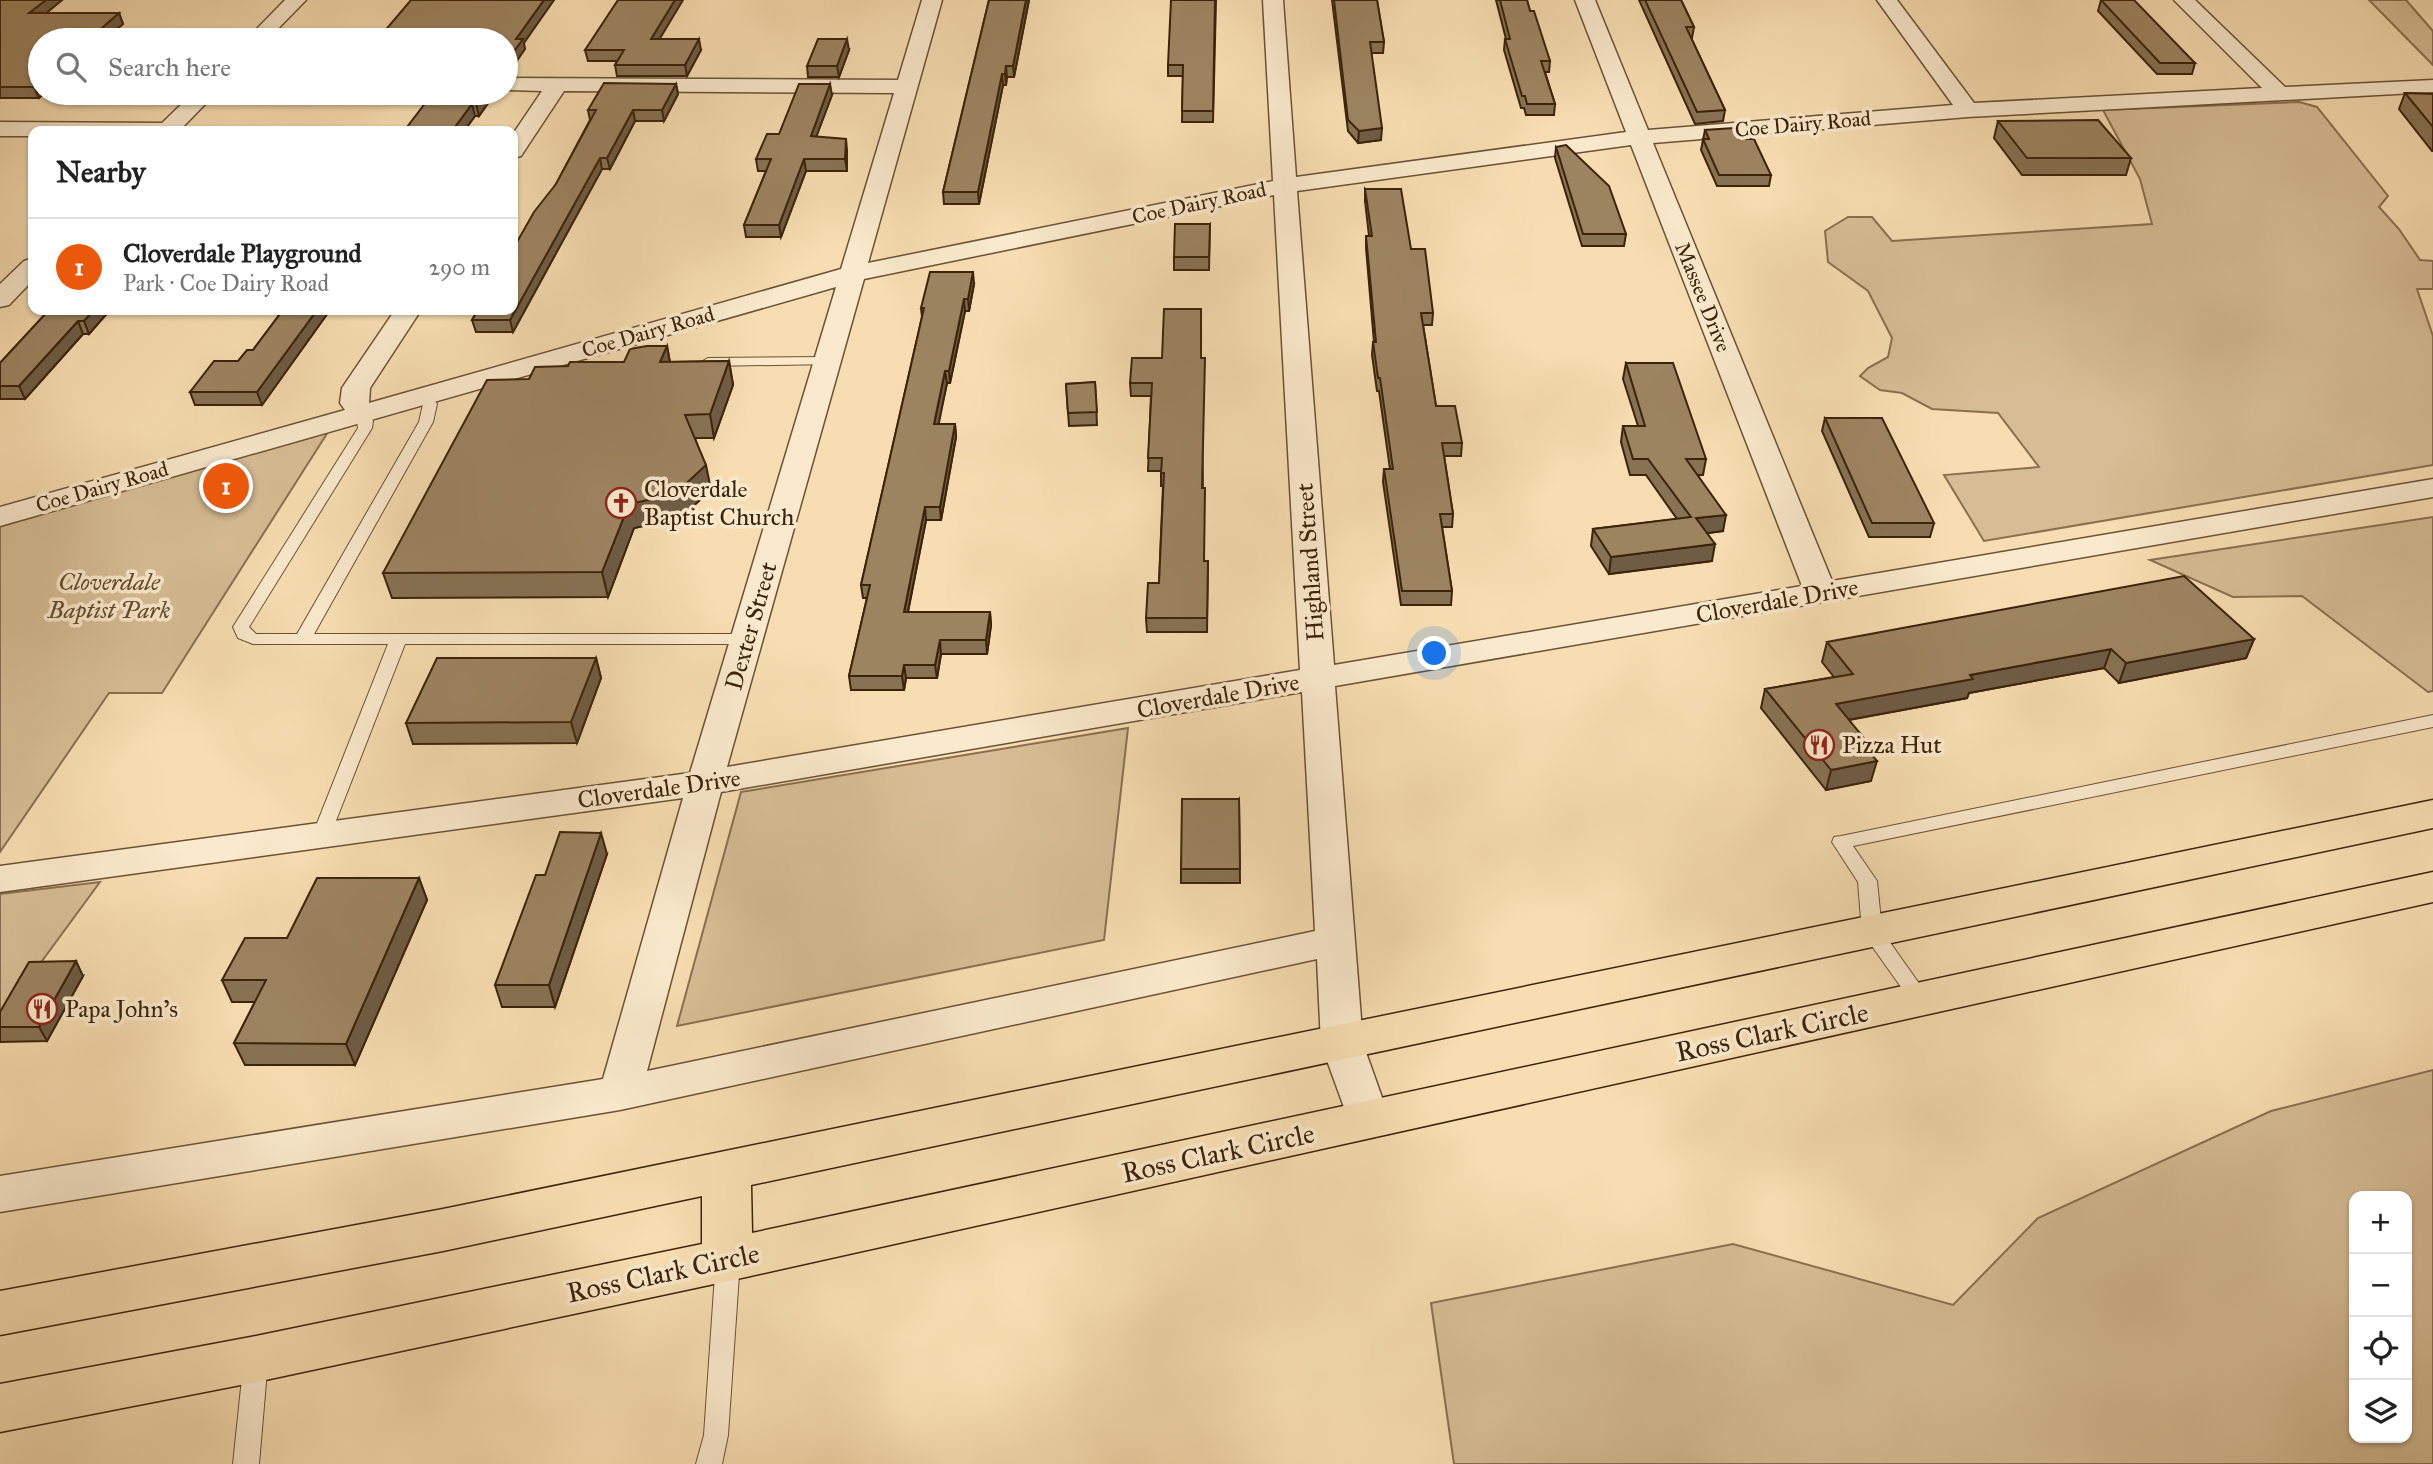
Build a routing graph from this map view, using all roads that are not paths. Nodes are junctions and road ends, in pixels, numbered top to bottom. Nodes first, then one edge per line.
1 (296, 0) edge
2 (932, 0) edge
3 (1273, 0) edge
4 (1586, 0) edge
5 (1887, 0) edge
6 (2184, 0) edge
7 (268, 28) edge
8 (518, 84) edge
9 (557, 85) junction
10 (2433, 86) edge
11 (906, 87) junction
12 (2280, 94) junction
13 (193, 105) edge
14 (1968, 110) junction
15 (172, 126) edge
16 (0, 130) edge
17 (28, 130) edge
18 (1639, 137) junction
19 (518, 144) edge
20 (1286, 185) junction
21 (28, 271) edge
22 (853, 274) junction
23 (0, 299) edge
24 (405, 315) edge
25 (827, 361) junction
26 (543, 362) junction
27 (694, 362) edge
28 (564, 375) edge
29 (425, 396) junction
30 (363, 413) junction
31 (2433, 488) edge
32 (0, 517) edge
33 (1821, 594) junction
34 (303, 638) junction
35 (399, 638) junction
36 (747, 639) junction
37 (1318, 679) junction
38 (2433, 721) edge
39 (705, 783) junction
40 (2433, 814) edge
41 (321, 836) junction
42 (0, 879) edge
43 (2433, 887) edge
44 (1872, 932) junction
45 (1335, 941) junction
46 (1920, 999) junction
47 (1342, 1044) junction
48 (620, 1093) junction
49 (1368, 1120) junction
50 (726, 1171) junction
51 (0, 1194) edge
52 (728, 1259) junction
53 (0, 1313) edge
54 (256, 1359) junction
55 (0, 1408) edge
56 (246, 1464) edge
57 (709, 1464) edge

1 - 7 street
2 - 11 street, Dexter Street
3 - 20 street, Highland Street
4 - 18 street, Massee Drive
5 - 14 street
6 - 12 street
8 - 9 street
9 - 11 street
9 - 19 street
10 - 12 street, Coe Dairy Road
11 - 22 street, Dexter Street
12 - 14 street, Coe Dairy Road
13 - 15 street
14 - 18 street, Coe Dairy Road
16 - 17 street
18 - 20 street, Coe Dairy Road
18 - 33 street, Massee Drive
20 - 22 street, Coe Dairy Road
20 - 37 street, Highland Street
21 - 23 street
22 - 25 street, Dexter Street
22 - 26 street, Coe Dairy Road
24 - 30 street
25 - 27 lane
25 - 36 street, Dexter Street
26 - 28 lane
26 - 29 street, Coe Dairy Road
29 - 30 street, Coe Dairy Road
29 - 34 lane
30 - 32 street, Coe Dairy Road
30 - 34 lane
31 - 33 street, Cloverdale Drive
33 - 37 street, Cloverdale Drive
34 - 35 lane
35 - 36 lane
35 - 41 lane
36 - 39 street, Dexter Street
37 - 39 street, Cloverdale Drive
37 - 45 street, Highland Street
38 - 44 lane
39 - 41 street, Cloverdale Drive
39 - 48 street, Dexter Street
40 - 44 highway
41 - 42 street, Cloverdale Drive
43 - 46 highway, Ross Clark Circle
44 - 46 lane
44 - 47 highway
45 - 47 street, Highland Street
45 - 48 street
46 - 49 highway, Ross Clark Circle
47 - 49 street, Highland Street
47 - 50 highway
48 - 51 street
49 - 52 highway, Ross Clark Circle
50 - 52 highway
50 - 53 highway
52 - 54 highway, Ross Clark Circle
52 - 57 lane
54 - 55 highway, Ross Clark Circle
54 - 56 lane

